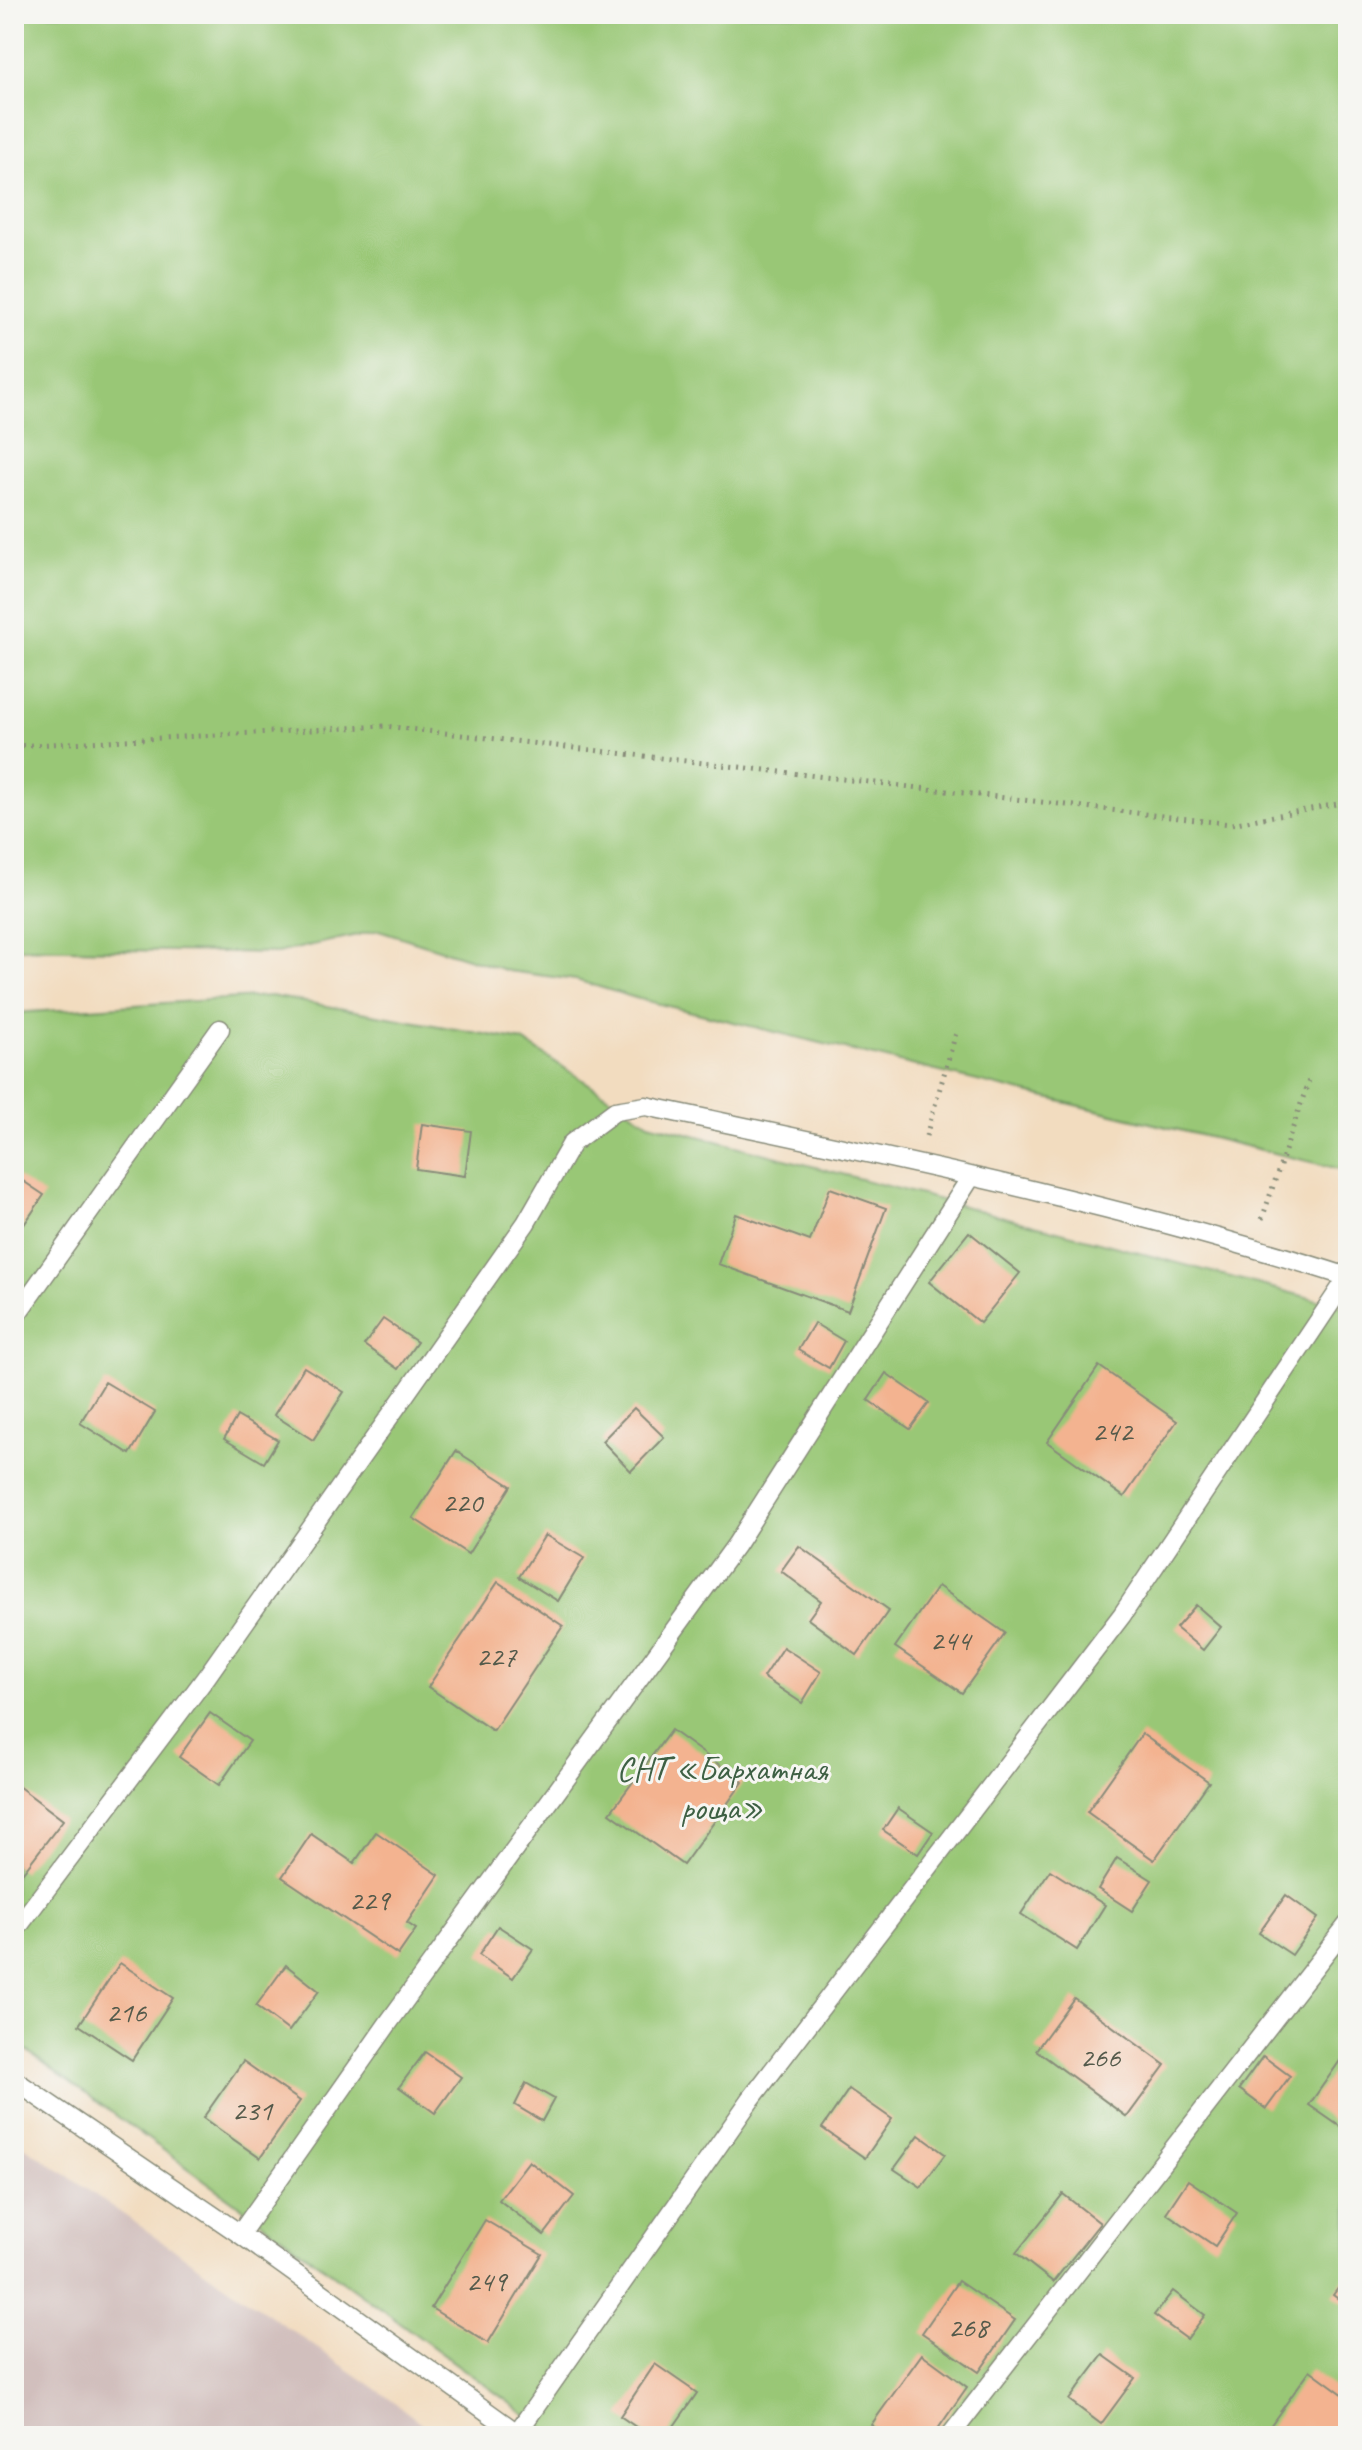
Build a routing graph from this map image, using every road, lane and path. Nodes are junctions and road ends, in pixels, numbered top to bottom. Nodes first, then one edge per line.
1 (14, 746) edge
2 (1348, 802) edge
3 (220, 1029) dead end
4 (956, 1033) dead end
5 (1310, 1077) dead end
6 (918, 1164) junction
7 (971, 1177) junction
8 (1252, 1247) junction
9 (1348, 1277) edge
10 (14, 1318) edge
11 (1348, 1924) edge
12 (14, 1932) edge
13 (14, 2080) edge
14 (240, 2234) junction
15 (519, 2434) edge
16 (950, 2436) edge

1 - 2 path
3 - 10 lane
4 - 6 path
5 - 8 path
6 - 7 lane
6 - 12 lane
7 - 8 lane
7 - 14 lane
8 - 9 lane
9 - 15 lane
11 - 16 lane
13 - 14 lane
14 - 15 lane

